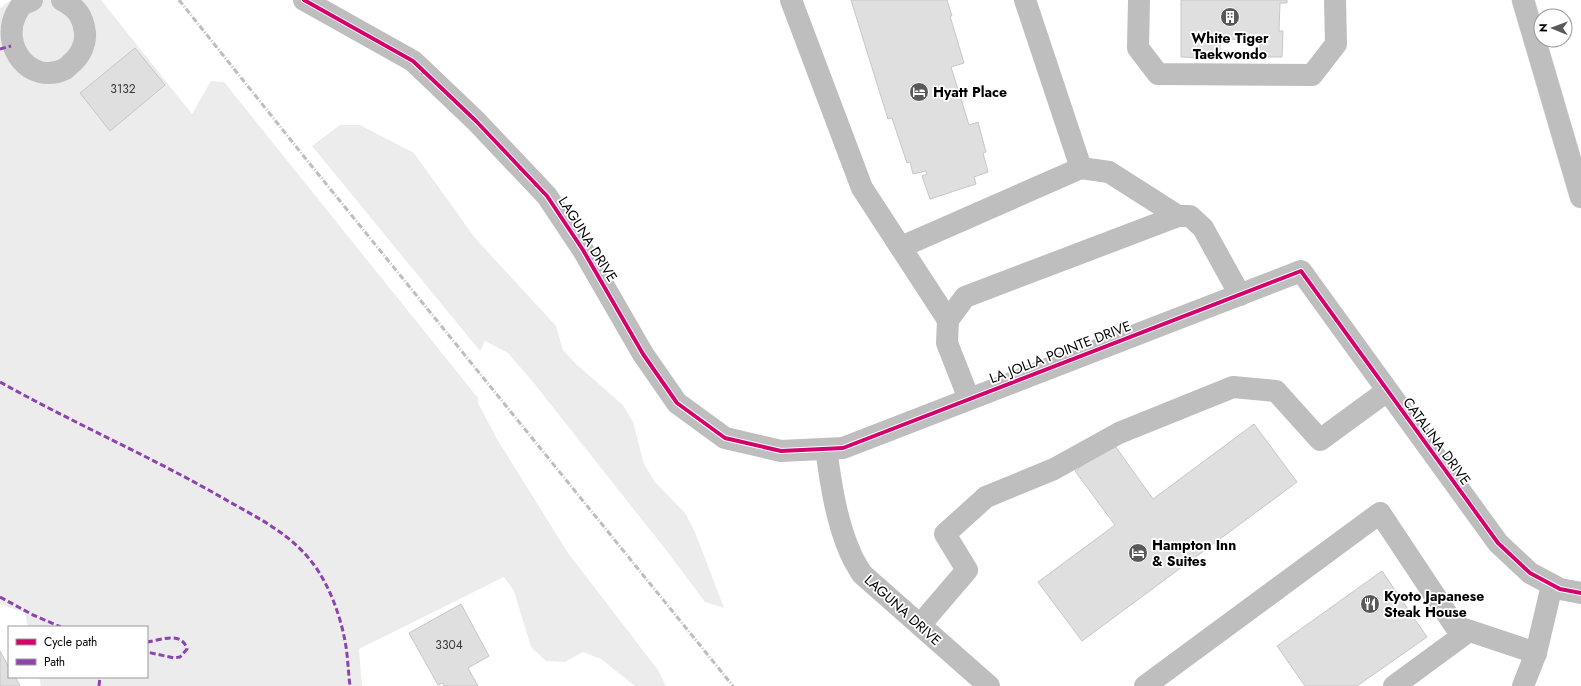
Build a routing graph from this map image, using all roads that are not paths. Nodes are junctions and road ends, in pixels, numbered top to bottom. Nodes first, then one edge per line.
1 (32, 0) edge
2 (62, 0) edge
3 (304, 0) edge
4 (792, 0) edge
5 (1024, 0) edge
6 (1139, 0) edge
7 (1335, 0) edge
8 (1523, 0) edge
9 (1081, 168) junction
10 (1581, 197) edge
11 (1178, 216) junction
12 (901, 248) junction
13 (1301, 271) joint
14 (1240, 295) junction
15 (948, 320) junction
16 (1387, 391) junction
17 (969, 399) junction
18 (826, 449) junction
19 (1552, 585) junction
20 (1581, 593) edge
21 (920, 625) junction
22 (1469, 631) junction
23 (1533, 673) edge
24 (989, 686) edge
25 (1144, 686) edge
26 (1394, 686) edge

1 - 2 street
3 - 18 street, LAGUNA DRIVE
4 - 12 street
5 - 9 street
6 - 7 street
8 - 10 street
9 - 11 street
9 - 12 street
11 - 14 street
11 - 15 street
12 - 15 street
13 - 14 street, LA JOLLA POINTE DRIVE
13 - 16 street, CATALINA DRIVE
14 - 17 street, LA JOLLA POINTE DRIVE
15 - 17 street
16 - 19 street, CATALINA DRIVE
16 - 21 street
17 - 18 street, LA JOLLA POINTE DRIVE
18 - 21 street, LAGUNA DRIVE
19 - 20 street, CATALINA DRIVE
19 - 23 street
21 - 24 street, LAGUNA DRIVE
22 - 23 street
22 - 25 street
22 - 26 street

